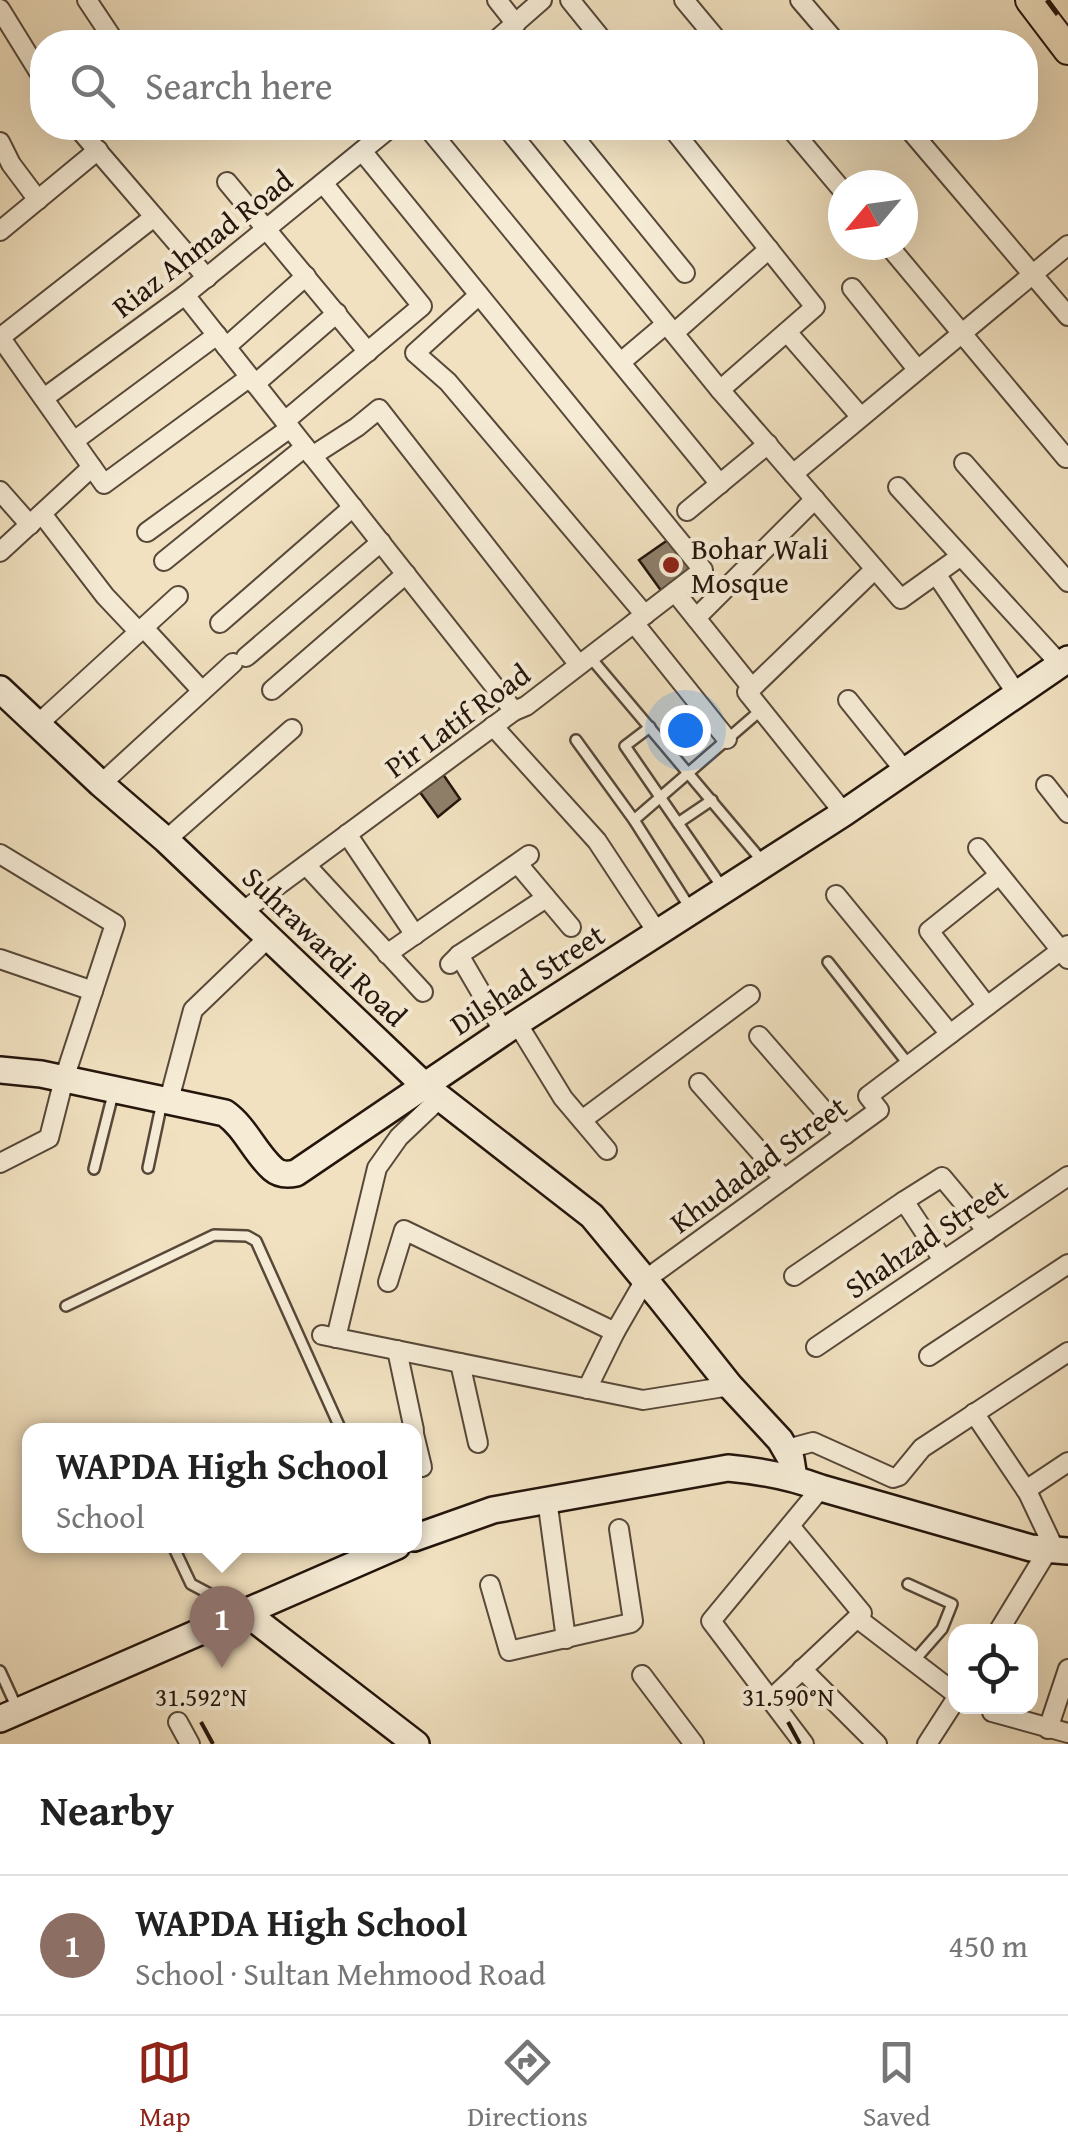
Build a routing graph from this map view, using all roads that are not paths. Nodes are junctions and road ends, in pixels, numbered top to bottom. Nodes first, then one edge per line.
1 (88, 0) edge
2 (497, 0) edge
3 (542, 0) edge
4 (570, 0) edge
5 (684, 0) edge
6 (800, 0) edge
7 (1030, 0) edge
8 (0, 9) edge
9 (516, 24) junction
10 (107, 30) edge
11 (509, 30) edge
12 (594, 30) edge
13 (709, 30) edge
14 (826, 30) edge
15 (1068, 50) edge
16 (30, 58) edge
17 (89, 140) edge
18 (375, 140) edge
19 (438, 140) edge
20 (516, 140) edge
21 (577, 140) edge
22 (682, 140) edge
23 (800, 140) edge
24 (918, 140) edge
25 (0, 142) edge
26 (98, 150) junction
27 (362, 151) junction
28 (6, 168) edge
29 (828, 172) edge
30 (227, 182) dead end
31 (323, 182) junction
32 (38, 200) junction
33 (154, 217) junction
34 (267, 228) junction
35 (0, 231) edge
36 (1068, 245) edge
37 (769, 249) junction
38 (901, 260) edge
39 (686, 273) dead end
40 (1032, 273) junction
41 (306, 276) junction
42 (206, 278) junction
43 (852, 288) dead end
44 (479, 295) junction
45 (185, 296) junction
46 (337, 314) junction
47 (1068, 316) edge
48 (670, 328) junction
49 (787, 332) junction
50 (961, 332) junction
51 (0, 337) edge
52 (222, 341) junction
53 (368, 352) junction
54 (620, 362) junction
55 (917, 369) junction
56 (252, 380) junction
57 (720, 390) junction
58 (44, 398) junction
59 (860, 416) junction
60 (288, 425) junction
61 (74, 441) junction
62 (768, 444) junction
63 (309, 451) junction
64 (1066, 458) edge
65 (964, 463) dead end
66 (92, 468) junction
67 (793, 474) junction
68 (720, 484) junction
69 (898, 487) dead end
70 (0, 490) edge
71 (815, 500) junction
72 (353, 508) junction
73 (687, 511) dead end
74 (36, 519) junction
75 (147, 532) dead end
76 (380, 542) junction
77 (0, 552) edge
78 (961, 556) junction
79 (164, 561) dead end
80 (875, 569) junction
81 (406, 574) junction
82 (936, 574) junction
83 (1068, 582) edge
84 (675, 592) junction
85 (178, 596) dead end
86 (696, 618) junction
87 (640, 619) junction
88 (220, 623) dead end
89 (141, 630) junction
90 (584, 661) junction
91 (1064, 662) edge
92 (752, 688) junction
93 (0, 689) edge
94 (272, 690) dead end
95 (202, 691) junction
96 (1016, 694) junction
97 (848, 700) dead end
98 (514, 710) junction
99 (761, 710) junction
100 (38, 724) junction
101 (493, 726) junction
102 (650, 727) junction
103 (292, 729) dead end
104 (727, 739) junction
105 (576, 740) dead end
106 (904, 772) junction
107 (689, 773) junction
108 (101, 784) junction
109 (1046, 785) dead end
110 (661, 798) junction
111 (712, 800) junction
112 (1068, 812) edge
113 (844, 813) junction
114 (634, 820) junction
115 (678, 823) junction
116 (348, 834) junction
117 (166, 840) junction
118 (978, 848) dead end
119 (0, 854) edge
120 (306, 864) junction
121 (765, 864) junction
122 (999, 875) junction
123 (724, 890) junction
124 (836, 894) dead end
125 (546, 898) junction
126 (692, 910) junction
127 (242, 912) junction
128 (571, 927) dead end
129 (657, 932) junction
130 (415, 935) junction
131 (268, 937) junction
132 (1066, 951) edge
133 (388, 954) junction
134 (0, 960) edge
135 (828, 962) dead end
136 (93, 990) junction
137 (422, 992) dead end
138 (750, 995) dead end
139 (987, 1006) junction
140 (511, 1028) junction
141 (950, 1034) junction
142 (759, 1036) dead end
143 (909, 1065) junction
144 (0, 1070) edge
145 (64, 1078) junction
146 (699, 1082) dead end
147 (114, 1089) junction
148 (432, 1092) junction
149 (166, 1100) junction
150 (582, 1120) junction
151 (845, 1135) junction
152 (607, 1150) dead end
153 (0, 1163) edge
154 (148, 1168) dead end
155 (94, 1170) dead end
156 (1068, 1176) edge
157 (784, 1179) junction
158 (904, 1201) junction
159 (987, 1230) junction
160 (944, 1260) junction
161 (1068, 1264) edge
162 (794, 1276) dead end
163 (645, 1280) junction
164 (388, 1282) dead end
165 (66, 1306) dead end
166 (615, 1332) junction
167 (816, 1347) dead end
168 (397, 1350) junction
169 (1068, 1352) edge
170 (930, 1356) dead end
171 (460, 1363) junction
172 (730, 1386) junction
173 (587, 1389) junction
174 (974, 1413) junction
175 (338, 1423) edge
176 (412, 1423) edge
177 (478, 1443) dead end
178 (786, 1449) junction
179 (1068, 1462) edge
180 (794, 1478) junction
181 (821, 1488) junction
182 (1026, 1490) junction
183 (547, 1499) junction
184 (790, 1526) junction
185 (619, 1529) dead end
186 (422, 1536) edge
187 (1057, 1550) edge
188 (176, 1553) edge
189 (379, 1553) edge
190 (908, 1584) dead end
191 (490, 1585) dead end
192 (245, 1612) junction
193 (857, 1618) junction
194 (1004, 1624) edge
195 (566, 1639) junction
196 (914, 1662) junction
197 (802, 1669) junction
198 (1068, 1669) edge
199 (0, 1671) edge
200 (642, 1676) dead end
201 (948, 1690) edge
202 (770, 1700) junction
203 (948, 1710) edge
204 (999, 1714) edge
205 (9, 1715) edge
206 (178, 1722) dead end
207 (1048, 1728) junction
208 (1068, 1733) edge
209 (190, 1744) edge
210 (416, 1744) edge
211 (694, 1744) edge
212 (804, 1744) edge
213 (878, 1744) edge
214 (928, 1744) edge

1 - 10 street
2 - 9 street
3 - 9 street
4 - 12 street
5 - 13 street
6 - 14 street
7 - 15 main road
8 - 16 street
9 - 11 street
17 - 26 street
18 - 27 street, Riaz Ahmad Road
19 - 54 street
20 - 48 street
21 - 39 street
22 - 37 street
23 - 29 street
24 - 40 street
25 - 28 street
26 - 32 street
26 - 33 street
27 - 31 street, Riaz Ahmad Road
27 - 44 street
28 - 32 street
30 - 34 street
31 - 34 street, Riaz Ahmad Road
31 - 53 street
32 - 35 street
33 - 42 street
33 - 51 street
34 - 41 street
34 - 42 street, Riaz Ahmad Road
36 - 40 street
37 - 48 street
37 - 49 street
38 - 50 street
40 - 47 street
40 - 50 street
41 - 46 street
41 - 52 street
42 - 45 street, Riaz Ahmad Road
43 - 55 street
44 - 84 street, Pir Latif Road
44 - 87 street
45 - 52 street
45 - 58 street, Riaz Ahmad Road
46 - 53 street
46 - 56 street
48 - 54 street
48 - 57 street
49 - 57 street
49 - 59 street
50 - 55 street
50 - 64 street
51 - 58 street
52 - 56 street
52 - 61 street
53 - 60 street
54 - 68 street
55 - 59 street
56 - 60 street
56 - 66 street
57 - 62 street
58 - 61 street
59 - 67 street
60 - 63 street
60 - 75 street
61 - 66 street
62 - 67 street
62 - 68 street
63 - 72 street
63 - 79 street
63 - 90 street
65 - 83 street
66 - 74 street
67 - 71 street
68 - 73 street
69 - 78 street
70 - 74 street
71 - 80 street
71 - 86 street
72 - 76 street
72 - 88 street
74 - 77 street
74 - 89 street
76 - 81 street
76 - 95 street
78 - 82 street
78 - 91 street
80 - 82 street
80 - 92 street
81 - 94 street
81 - 98 street
82 - 96 street
84 - 86 street
84 - 87 street, Pir Latif Road
85 - 89 street
86 - 92 street
87 - 90 street, Pir Latif Road
87 - 104 street
89 - 95 street
89 - 100 street
90 - 98 street, Pir Latif Road
90 - 102 lane
91 - 96 street, Dilshad Street
92 - 99 street
93 - 100 street, Suhrawardi Road
95 - 108 street
96 - 106 street, Dilshad Street
97 - 106 street
98 - 101 street, Pir Latif Road
99 - 104 lane
99 - 113 street
100 - 108 street, Suhrawardi Road
101 - 116 street, Pir Latif Road
101 - 129 street
102 - 107 lane
102 - 110 lane
103 - 117 street
104 - 107 lane
105 - 114 lane
106 - 113 street, Dilshad Street
107 - 110 lane
107 - 111 lane
108 - 117 street, Suhrawardi Road
109 - 112 street
110 - 114 lane
110 - 115 lane
111 - 115 lane
111 - 121 lane
113 - 121 street, Dilshad Street
114 - 126 lane
115 - 123 lane
116 - 120 street, Pir Latif Road
116 - 130 street
117 - 127 street, Suhrawardi Road
118 - 122 street
119 - 136 street
120 - 127 street, Pir Latif Road
120 - 133 street
121 - 123 street, Dilshad Street
122 - 132 street
122 - 139 street
123 - 126 street, Dilshad Street
124 - 141 street
125 - 128 street
125 - 130 street
125 - 140 street
126 - 129 street, Dilshad Street
127 - 131 street, Suhrawardi Road
129 - 140 street, Dilshad Street
130 - 133 street
131 - 148 street, Suhrawardi Road
131 - 149 street
132 - 139 street, Khudadad Street
133 - 137 street
134 - 136 street
135 - 143 lane
136 - 145 street
138 - 150 street
139 - 141 street, Khudadad Street
140 - 148 street, Dilshad Street
140 - 150 street
141 - 143 street, Khudadad Street
142 - 151 street
143 - 151 street, Khudadad Street
144 - 145 street, Dilshad Street
145 - 147 street, Dilshad Street
145 - 153 street
146 - 157 street
147 - 149 street, Dilshad Street
147 - 155 lane
148 - 149 street, Dilshad Street
148 - 163 street, Suhrawardi Road
148 - 168 street
149 - 154 lane
150 - 152 street
151 - 157 street, Khudadad Street
156 - 159 street, Shahzad Street
157 - 163 street, Khudadad Street
158 - 159 street
158 - 160 street
158 - 162 street
159 - 160 street, Shahzad Street
160 - 167 street, Shahzad Street
161 - 170 street
163 - 166 street
163 - 172 street, Suhrawardi Road
164 - 166 street
165 - 175 lane
166 - 173 street
168 - 171 street
168 - 176 street
169 - 174 street
171 - 173 street
171 - 177 street
172 - 173 street
172 - 178 street, Suhrawardi Road
174 - 178 street
174 - 182 street
178 - 180 street, Suhrawardi Road
179 - 182 street
180 - 181 street
180 - 183 street
181 - 184 street
181 - 187 street
182 - 187 street
183 - 186 street
183 - 195 street
184 - 193 street
184 - 202 street
185 - 195 street
187 - 194 street
188 - 192 lane
189 - 192 street
190 - 196 lane
191 - 195 street
192 - 205 street
192 - 210 street
193 - 196 street
193 - 197 street
196 - 201 street
197 - 202 street
197 - 213 street
198 - 207 street
199 - 205 lane
200 - 211 street
202 - 212 street
203 - 214 street
204 - 207 street
206 - 209 street
207 - 208 street

